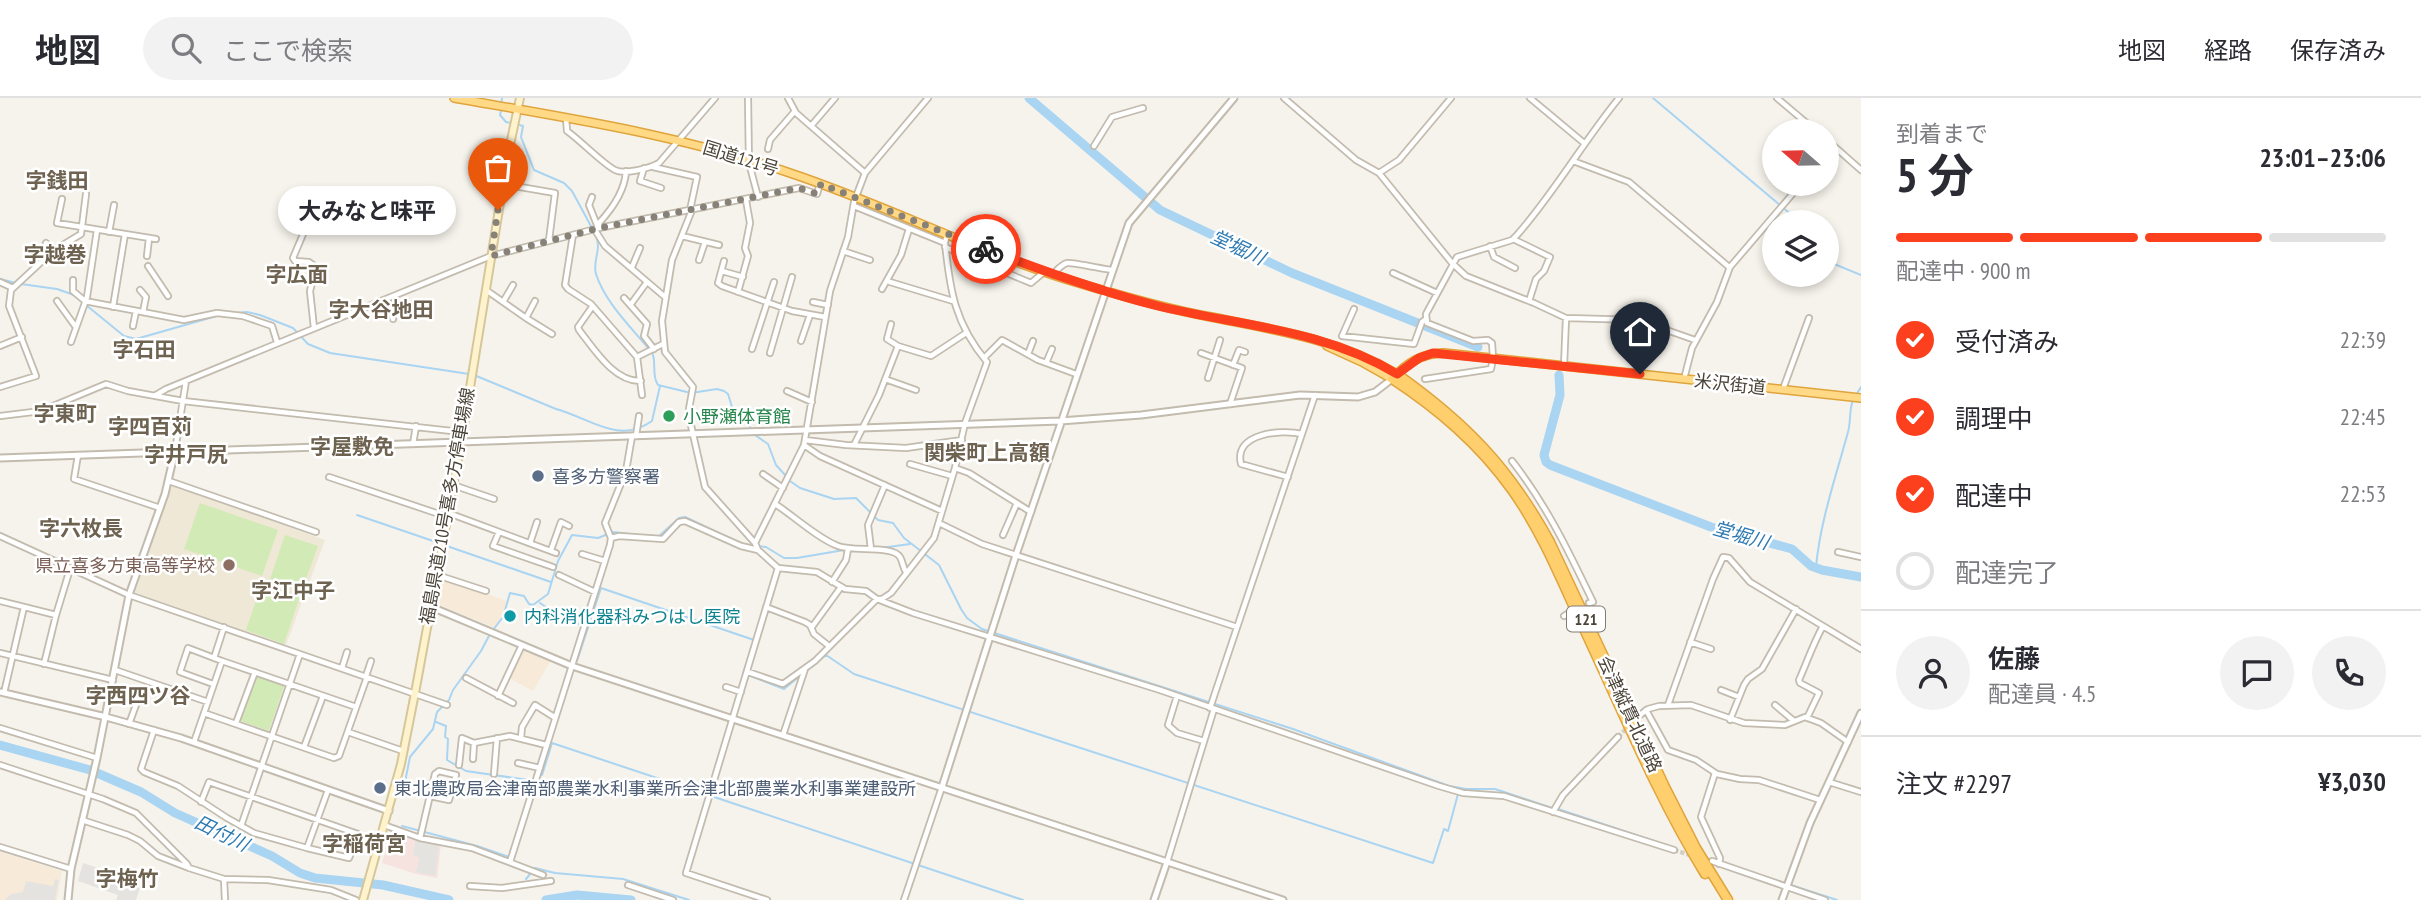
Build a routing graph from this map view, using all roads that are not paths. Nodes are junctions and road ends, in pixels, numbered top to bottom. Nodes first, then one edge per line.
1 (454, 98) edge
2 (520, 98) edge
3 (715, 98) edge
4 (748, 98) edge
5 (788, 98) edge
6 (835, 98) edge
7 (928, 98) edge
8 (1234, 98) edge
9 (1284, 98) edge
10 (1451, 98) edge
11 (1530, 98) edge
12 (1619, 98) edge
13 (1777, 98) edge
14 (1143, 108) dead end
15 (517, 109) junction
16 (794, 111) junction
17 (566, 116) junction
18 (1802, 119) edge
19 (811, 126) junction
20 (678, 139) junction
21 (1584, 144) junction
22 (1094, 146) dead end
23 (768, 149) dead end
24 (1839, 151) edge
25 (749, 159) junction
26 (1573, 161) junction
27 (645, 167) junction
28 (653, 167) junction
29 (1861, 170) edge
30 (626, 171) junction
31 (680, 172) junction
32 (865, 173) junction
33 (1379, 173) junction
34 (677, 181) dead end
35 (503, 184) junction
36 (821, 184) junction
37 (661, 188) dead end
38 (86, 194) dead end
39 (856, 196) junction
40 (1791, 196) edge
41 (592, 197) dead end
42 (758, 197) junction
43 (62, 199) dead end
44 (746, 200) junction
45 (114, 205) dead end
46 (853, 206) junction
47 (691, 210) junction
48 (309, 220) dead end
49 (82, 227) junction
50 (597, 228) junction
51 (909, 229) junction
52 (97, 230) junction
53 (109, 232) junction
54 (125, 234) junction
55 (947, 234) junction
56 (573, 235) junction
57 (682, 236) junction
58 (149, 238) junction
59 (156, 239) dead end
60 (1513, 239) junction
61 (549, 240) junction
62 (46, 243) dead end
63 (705, 243) junction
64 (719, 245) dead end
65 (945, 245) junction
66 (1490, 246) junction
67 (640, 248) dead end
68 (53, 251) junction
69 (843, 251) junction
70 (147, 256) dead end
71 (491, 256) junction
72 (699, 260) dead end
73 (870, 260) dead end
74 (724, 261) dead end
75 (1452, 263) junction
76 (148, 267) dead end
77 (632, 267) junction
78 (1730, 267) junction
79 (1515, 268) dead end
80 (1112, 270) junction
81 (722, 271) junction
82 (1044, 271) junction
83 (1393, 273) dead end
84 (1053, 275) junction
85 (792, 276) dead end
86 (743, 277) junction
87 (73, 280) dead end
88 (0, 282) edge
89 (647, 282) junction
90 (774, 282) dead end
91 (890, 282) dead end
92 (513, 285) dead end
93 (904, 286) junction
94 (13, 288) junction
95 (882, 289) dead end
96 (140, 290) dead end
97 (485, 290) junction
98 (1105, 291) junction
99 (738, 292) junction
100 (1437, 293) junction
101 (168, 296) dead end
102 (901, 296) dead end
103 (624, 298) dead end
104 (666, 298) junction
105 (387, 299) junction
106 (57, 301) dead end
107 (85, 301) junction
108 (535, 301) dead end
109 (953, 301) junction
110 (1529, 301) junction
111 (503, 302) junction
112 (813, 302) dead end
113 (768, 303) junction
114 (631, 304) junction
115 (828, 304) junction
116 (593, 306) junction
117 (113, 307) junction
118 (781, 308) junction
119 (1354, 309) dead end
120 (136, 311) junction
121 (143, 312) junction
122 (810, 315) junction
123 (825, 317) junction
124 (1809, 317) dead end
125 (526, 318) junction
126 (1566, 318) junction
127 (393, 319) dead end
128 (1423, 323) junction
129 (891, 324) dead end
130 (133, 326) dead end
131 (76, 327) junction
132 (314, 328) junction
133 (966, 333) junction
134 (552, 334) dead end
135 (1299, 335) junction
136 (1342, 336) junction
137 (22, 337) junction
138 (1220, 340) dead end
139 (1695, 340) dead end
140 (801, 341) dead end
141 (1033, 341) dead end
142 (71, 342) dead end
143 (277, 342) junction
144 (1330, 342) junction
145 (663, 344) junction
146 (0, 346) edge
147 (898, 346) junction
148 (1342, 346) junction
149 (654, 349) junction
150 (752, 349) dead end
151 (1052, 349) dead end
152 (1245, 352) dead end
153 (769, 353) dead end
154 (1201, 353) dead end
155 (1028, 354) junction
156 (637, 357) junction
157 (984, 358) junction
158 (1214, 358) junction
159 (1493, 358) junction
160 (1046, 363) junction
161 (1233, 365) junction
162 (1564, 366) junction
163 (1076, 374) junction
164 (1394, 376) junction
165 (1208, 378) dead end
166 (886, 379) junction
167 (1425, 379) dead end
168 (1684, 379) junction
169 (186, 381) junction
170 (641, 381) junction
171 (0, 387) edge
172 (916, 390) dead end
173 (1783, 390) junction
174 (787, 391) dead end
175 (1316, 394) junction
176 (156, 395) junction
177 (642, 395) dead end
178 (1861, 396) edge
179 (183, 401) junction
180 (812, 402) junction
181 (1230, 404) junction
182 (0, 416) edge
183 (639, 416) dead end
184 (1060, 421) junction
185 (965, 423) junction
186 (415, 426) junction
187 (862, 428) junction
188 (806, 430) junction
189 (461, 432) junction
190 (692, 434) junction
191 (1302, 434) junction
192 (634, 436) junction
193 (962, 440) junction
194 (804, 442) junction
195 (461, 443) junction
196 (413, 444) junction
197 (854, 445) junction
198 (175, 452) junction
199 (78, 455) junction
200 (0, 458) edge
201 (1512, 461) dead end
202 (910, 464) dead end
203 (955, 468) junction
204 (763, 474) dead end
205 (952, 476) junction
206 (329, 477) dead end
207 (1288, 477) junction
208 (169, 481) junction
209 (453, 485) junction
210 (885, 485) junction
211 (783, 488) junction
212 (494, 499) dead end
213 (775, 503) junction
214 (1017, 503) junction
215 (160, 509) junction
216 (942, 511) junction
217 (1031, 512) junction
218 (447, 514) junction
219 (537, 522) dead end
220 (939, 523) junction
221 (569, 526) dead end
222 (316, 532) dead end
223 (499, 532) junction
224 (610, 535) junction
225 (1003, 535) dead end
226 (0, 536) edge
227 (530, 543) junction
228 (756, 547) junction
229 (848, 549) junction
230 (870, 549) junction
231 (1838, 552) dead end
232 (582, 554) dead end
233 (1016, 555) junction
234 (1861, 557) edge
235 (604, 561) junction
236 (553, 567) dead end
237 (778, 568) junction
238 (70, 569) junction
239 (906, 572) junction
240 (436, 575) junction
241 (559, 575) dead end
242 (832, 582) junction
243 (841, 587) junction
244 (486, 592) dead end
245 (595, 592) junction
246 (129, 595) junction
247 (877, 599) junction
248 (0, 601) edge
249 (1589, 603) dead end
250 (429, 606) junction
251 (24, 607) junction
252 (766, 607) junction
253 (1796, 610) junction
254 (56, 615) junction
255 (1823, 626) junction
256 (224, 627) junction
257 (811, 627) junction
258 (1237, 627) junction
259 (990, 637) junction
260 (1690, 642) junction
261 (522, 645) junction
262 (829, 646) junction
263 (1711, 649) dead end
264 (1861, 649) edge
265 (347, 652) dead end
266 (0, 653) edge
267 (300, 653) junction
268 (12, 656) junction
269 (214, 657) junction
270 (222, 660) junction
271 (371, 662) dead end
272 (44, 664) junction
273 (572, 666) junction
274 (805, 667) junction
275 (342, 668) junction
276 (115, 670) junction
277 (748, 671) junction
278 (254, 672) junction
279 (367, 677) junction
280 (466, 678) dead end
281 (113, 680) junction
282 (213, 684) junction
283 (288, 684) junction
284 (726, 687) dead end
285 (1721, 690) dead end
286 (741, 692) junction
287 (2, 693) edge
288 (415, 693) junction
289 (140, 694) dead end
290 (323, 696) junction
291 (498, 696) junction
292 (1177, 696) junction
293 (1739, 697) junction
294 (208, 702) junction
295 (513, 703) dead end
296 (447, 705) dead end
297 (1668, 705) junction
298 (1775, 705) dead end
299 (356, 708) junction
300 (1212, 709) junction
301 (1646, 710) junction
302 (204, 713) junction
303 (1861, 713) edge
304 (1640, 715) tunnel mouth
305 (106, 717) junction
306 (555, 717) junction
307 (733, 718) junction
308 (1807, 718) junction
309 (1730, 720) junction
310 (1794, 721) junction
311 (236, 723) junction
312 (129, 724) junction
313 (0, 728) edge
314 (154, 730) junction
315 (348, 732) junction
316 (270, 735) junction
317 (783, 735) junction
318 (1618, 737) tunnel mouth
319 (497, 738) junction
320 (521, 738) junction
321 (1204, 741) junction
322 (1848, 741) junction
323 (194, 742) junction
324 (474, 743) junction
325 (546, 746) junction
326 (304, 747) junction
327 (403, 751) junction
328 (472, 759) dead end
329 (96, 761) junction
330 (518, 763) dead end
331 (0, 765) edge
332 (261, 765) junction
333 (459, 765) dead end
334 (540, 768) junction
335 (1715, 773) junction
336 (494, 774) dead end
337 (1829, 782) junction
338 (942, 787) junction
339 (500, 789) dead end
340 (328, 790) junction
341 (1861, 792) edge
342 (88, 794) junction
343 (533, 794) junction
344 (430, 796) junction
345 (250, 797) junction
346 (1820, 800) junction
347 (201, 802) junction
348 (389, 811) junction
349 (1553, 812) junction
350 (82, 820) junction
351 (317, 820) junction
352 (240, 825) junction
353 (384, 825) junction
354 (420, 838) junction
355 (0, 847) edge
356 (307, 848) junction
357 (1674, 850) tunnel mouth
358 (510, 862) junction
359 (1167, 862) junction
360 (1712, 862) dead end
361 (1719, 864) junction
362 (189, 868) junction
363 (71, 869) junction
364 (543, 875) dead end
365 (225, 879) junction
366 (551, 881) dead end
367 (628, 885) dead end
368 (470, 886) dead end
369 (1786, 887) junction
370 (364, 897) edge
371 (68, 900) edge
372 (225, 900) edge
373 (356, 900) edge
374 (673, 900) edge
375 (767, 900) edge
376 (904, 900) edge
377 (1154, 900) edge
378 (1283, 900) edge
379 (1722, 900) edge
380 (1728, 900) edge
381 (1782, 900) edge
382 (1825, 900) edge

1 - 15 highway, 国道121号 / 121
2 - 15 main road, 福島県道210号喜多方停車場線
3 - 20 street
4 - 25 street
5 - 16 street
6 - 19 street
7 - 32 street
8 - 80 street
9 - 33 street
10 - 33 street
11 - 21 street
12 - 21 street
13 - 18 street
14 - 22 street
15 - 17 highway, 国道121号 / 121
15 - 35 main road, 福島県道210号喜多方停車場線
16 - 19 street
16 - 23 street
17 - 20 highway, 国道121号 / 121
17 - 30 street
19 - 32 street
20 - 25 highway, 国道121号 / 121
20 - 28 street
21 - 26 street
24 - 29 street
25 - 36 highway, 国道121号 / 121
25 - 42 street
26 - 60 street
26 - 78 street
27 - 28 street
27 - 30 street
27 - 37 street
28 - 31 street
30 - 50 street
31 - 34 street
31 - 47 street
32 - 39 street
33 - 75 street
35 - 61 street
35 - 71 main road, 福島県道210号喜多方停車場線
36 - 39 highway, 国道121号 / 121
36 - 42 street
38 - 49 street
39 - 46 street
39 - 55 highway, 国道121号 / 121
40 - 78 street
41 - 50 street
42 - 44 street
43 - 49 street
44 - 47 street
44 - 86 street
45 - 53 street
46 - 51 street
46 - 69 street
47 - 50 street
47 - 57 street
48 - 132 street
49 - 52 street
49 - 68 street
50 - 56 street
50 - 77 street
51 - 65 street
51 - 95 street
52 - 53 street
52 - 107 street
53 - 54 street
54 - 58 street
54 - 117 street
55 - 65 street
55 - 82 highway, 国道121号 / 121
56 - 61 street
56 - 116 street
57 - 63 street
57 - 104 street
58 - 59 street
58 - 70 street
60 - 66 street
60 - 110 street
61 - 71 street
62 - 68 street
63 - 64 street
63 - 72 street
65 - 82 street
65 - 109 street
66 - 75 street
66 - 79 street
67 - 77 street
68 - 94 street
69 - 73 street
69 - 115 street
71 - 97 main road, 福島県道210号喜多方停車場線
71 - 105 street
74 - 81 street
75 - 100 street
75 - 110 street
76 - 101 street
77 - 89 street
78 - 168 street
80 - 84 street
80 - 98 street
81 - 86 street
81 - 99 street
82 - 84 highway, 国道121号 / 121
83 - 100 street
84 - 98 highway, 国道121号 / 121
85 - 118 street
86 - 99 street
87 - 107 street
88 - 94 street
89 - 104 street
89 - 114 street
90 - 113 street
91 - 93 street
92 - 111 street
93 - 102 street
93 - 109 street
94 - 137 street
96 - 121 street
97 - 111 street
97 - 189 main road, 福島県道210号喜多方停車場線
98 - 135 highway, 国道121号 / 121
98 - 163 street
99 - 113 street
100 - 128 street
103 - 114 street
104 - 145 street
105 - 127 street
105 - 132 street
106 - 131 street
107 - 117 street
107 - 131 street
108 - 125 street
109 - 133 street
110 - 126 street
111 - 125 street
112 - 115 street
113 - 118 street
113 - 150 street
114 - 149 street
115 - 123 street
116 - 156 street
116 - 170 street
117 - 120 street
118 - 122 street
118 - 153 street
119 - 136 street
120 - 121 street
120 - 130 street
121 - 143 street
122 - 123 street
122 - 140 street
123 - 180 street
124 - 173 street
125 - 134 street
126 - 139 street
126 - 162 street
128 - 136 street
128 - 159 street
129 - 147 street
131 - 142 street
132 - 143 street
133 - 147 street
133 - 157 street
135 - 144 highway, 国道121号 / 121
135 - 164 highway, 国道121号 / 121
136 - 144 highway
136 - 148 highway
137 - 146 street
137 - 171 street
138 - 158 street
141 - 155 street
143 - 169 street
144 - 148 highway, 国道121号 / 121
145 - 149 street
145 - 190 street
147 - 166 street
148 - 164 highway, 国道121号 / 121
149 - 156 street
151 - 160 street
152 - 161 street
154 - 158 street
155 - 157 street
155 - 160 street
156 - 170 street
157 - 185 street
158 - 161 street
158 - 165 street
159 - 162 highway, 米沢街道
159 - 164 highway, 米沢街道
159 - 167 street
160 - 163 street
161 - 181 street
162 - 168 highway, 米沢街道
163 - 184 street
164 - 175 street
164 - 379 highway, 会津縦貫北道路 / 121
164 - 380 highway, 会津縦貫北道路 / 121
166 - 172 street
166 - 187 street
168 - 173 highway, 米沢街道
169 - 176 street
169 - 179 street
170 - 177 street
173 - 178 highway, 米沢街道
174 - 180 street
175 - 181 street
175 - 191 street
176 - 179 street
176 - 182 street
179 - 186 street
179 - 198 street
180 - 188 street
181 - 184 street
183 - 192 street
184 - 185 street
184 - 217 street
185 - 187 street
185 - 193 street
186 - 189 street
186 - 196 street
187 - 188 street
187 - 197 street
188 - 190 street
188 - 194 street
189 - 195 main road, 福島県道210号喜多方停車場線
190 - 192 street
190 - 228 street
191 - 207 street
191 - 207 street
192 - 195 street
192 - 224 street
193 - 197 street
193 - 203 street
194 - 197 street
194 - 210 street
194 - 211 street
195 - 196 street
195 - 209 main road, 福島県道210号喜多方停車場線
196 - 198 street
198 - 199 street
198 - 208 street
199 - 200 street
199 - 215 street
201 - 249 street
202 - 205 street
203 - 205 street
203 - 214 street
204 - 211 street
205 - 216 street
206 - 218 street
207 - 258 street
208 - 215 street
208 - 222 street
209 - 212 street
209 - 218 main road, 福島県道210号喜多方停車場線
210 - 216 street
210 - 230 street
211 - 213 street
213 - 228 street
213 - 229 street
214 - 217 street
214 - 225 street
215 - 246 street
216 - 220 street
217 - 233 street
218 - 223 street
218 - 240 main road, 福島県道210号喜多方停車場線
219 - 227 street
220 - 233 street
220 - 239 street
221 - 227 street
223 - 227 street
223 - 236 street
224 - 228 street
224 - 235 street
226 - 238 street
228 - 237 street
229 - 230 street
229 - 242 street
230 - 239 street
231 - 234 street
232 - 235 street
233 - 258 street
233 - 259 street
235 - 245 street
237 - 242 street
237 - 252 street
238 - 246 street
238 - 254 street
239 - 247 street
240 - 244 street
240 - 250 main road, 福島県道210号喜多方停車場線
241 - 245 street
242 - 243 street
243 - 247 street
243 - 257 street
245 - 273 street
246 - 256 street
246 - 276 street
247 - 259 street
247 - 262 street
248 - 251 street
250 - 261 street
250 - 288 main road, 福島県道210号喜多方停車場線
251 - 254 street
251 - 268 street
252 - 257 street
252 - 277 street
253 - 255 street
253 - 260 street
253 - 293 street
254 - 272 street
255 - 264 street
255 - 308 street
256 - 267 street
256 - 269 street
257 - 262 street
258 - 300 street
259 - 292 street
259 - 338 street
260 - 263 street
260 - 297 street
261 - 273 street
261 - 291 street
262 - 274 street
265 - 275 street
266 - 268 street
267 - 275 street
267 - 283 street
268 - 272 street
268 - 287 street
269 - 270 street
269 - 282 street
270 - 278 street
270 - 282 street
271 - 279 street
272 - 281 street
273 - 306 street
273 - 307 street
274 - 277 street
274 - 317 street
275 - 279 street
276 - 281 street
276 - 294 street
277 - 286 street
278 - 283 street
278 - 311 street
279 - 288 street
279 - 299 street
280 - 291 street
281 - 305 street
282 - 294 street
283 - 290 street
283 - 316 street
284 - 286 street
285 - 293 street
286 - 307 street
287 - 305 street
288 - 296 street
288 - 327 main road, 福島県道210号喜多方停車場線
289 - 312 street
290 - 299 street
290 - 326 street
291 - 295 street
292 - 300 street
292 - 321 street
293 - 309 street
294 - 302 street
297 - 301 street
297 - 309 street
298 - 310 street
299 - 315 street
300 - 321 street
300 - 349 street
301 - 304 street
301 - 335 street
302 - 311 street
302 - 323 street
303 - 322 street
305 - 312 street
305 - 329 street
306 - 320 street
306 - 325 street
307 - 317 street
307 - 375 street
308 - 310 street
308 - 322 street
309 - 310 street
311 - 316 street
312 - 314 street
313 - 329 street
314 - 323 street
314 - 347 street
315 - 326 street
315 - 327 street
316 - 326 street
316 - 332 street
317 - 338 street
318 - 349 street
319 - 320 street
319 - 324 street
319 - 336 street
320 - 325 street
321 - 359 street
322 - 337 street
323 - 332 street
324 - 328 street
324 - 333 street
325 - 334 street
327 - 348 main road, 福島県道210号喜多方停車場線
329 - 342 street
330 - 334 street
331 - 342 street
332 - 340 street
332 - 345 street
334 - 343 street
335 - 346 street
335 - 361 street
337 - 341 street
337 - 346 street
338 - 359 street
338 - 376 street
339 - 343 street
340 - 348 street
340 - 351 street
342 - 350 street
342 - 362 street
343 - 358 street
344 - 344 street
344 - 354 street
345 - 347 street
345 - 351 street
345 - 352 street
346 - 369 street
347 - 352 street
348 - 353 main road, 福島県道210号喜多方停車場線
349 - 357 street
350 - 362 street
350 - 363 street
351 - 356 street
351 - 356 street
352 - 356 street
353 - 354 street
353 - 370 main road, 福島県道210号喜多方停車場線
354 - 358 street
355 - 363 street
358 - 364 street
359 - 377 street
359 - 378 street
360 - 361 street
361 - 369 street
362 - 365 street
363 - 371 street
365 - 372 street
365 - 373 street
366 - 368 street
367 - 374 street
369 - 381 street
369 - 382 street

